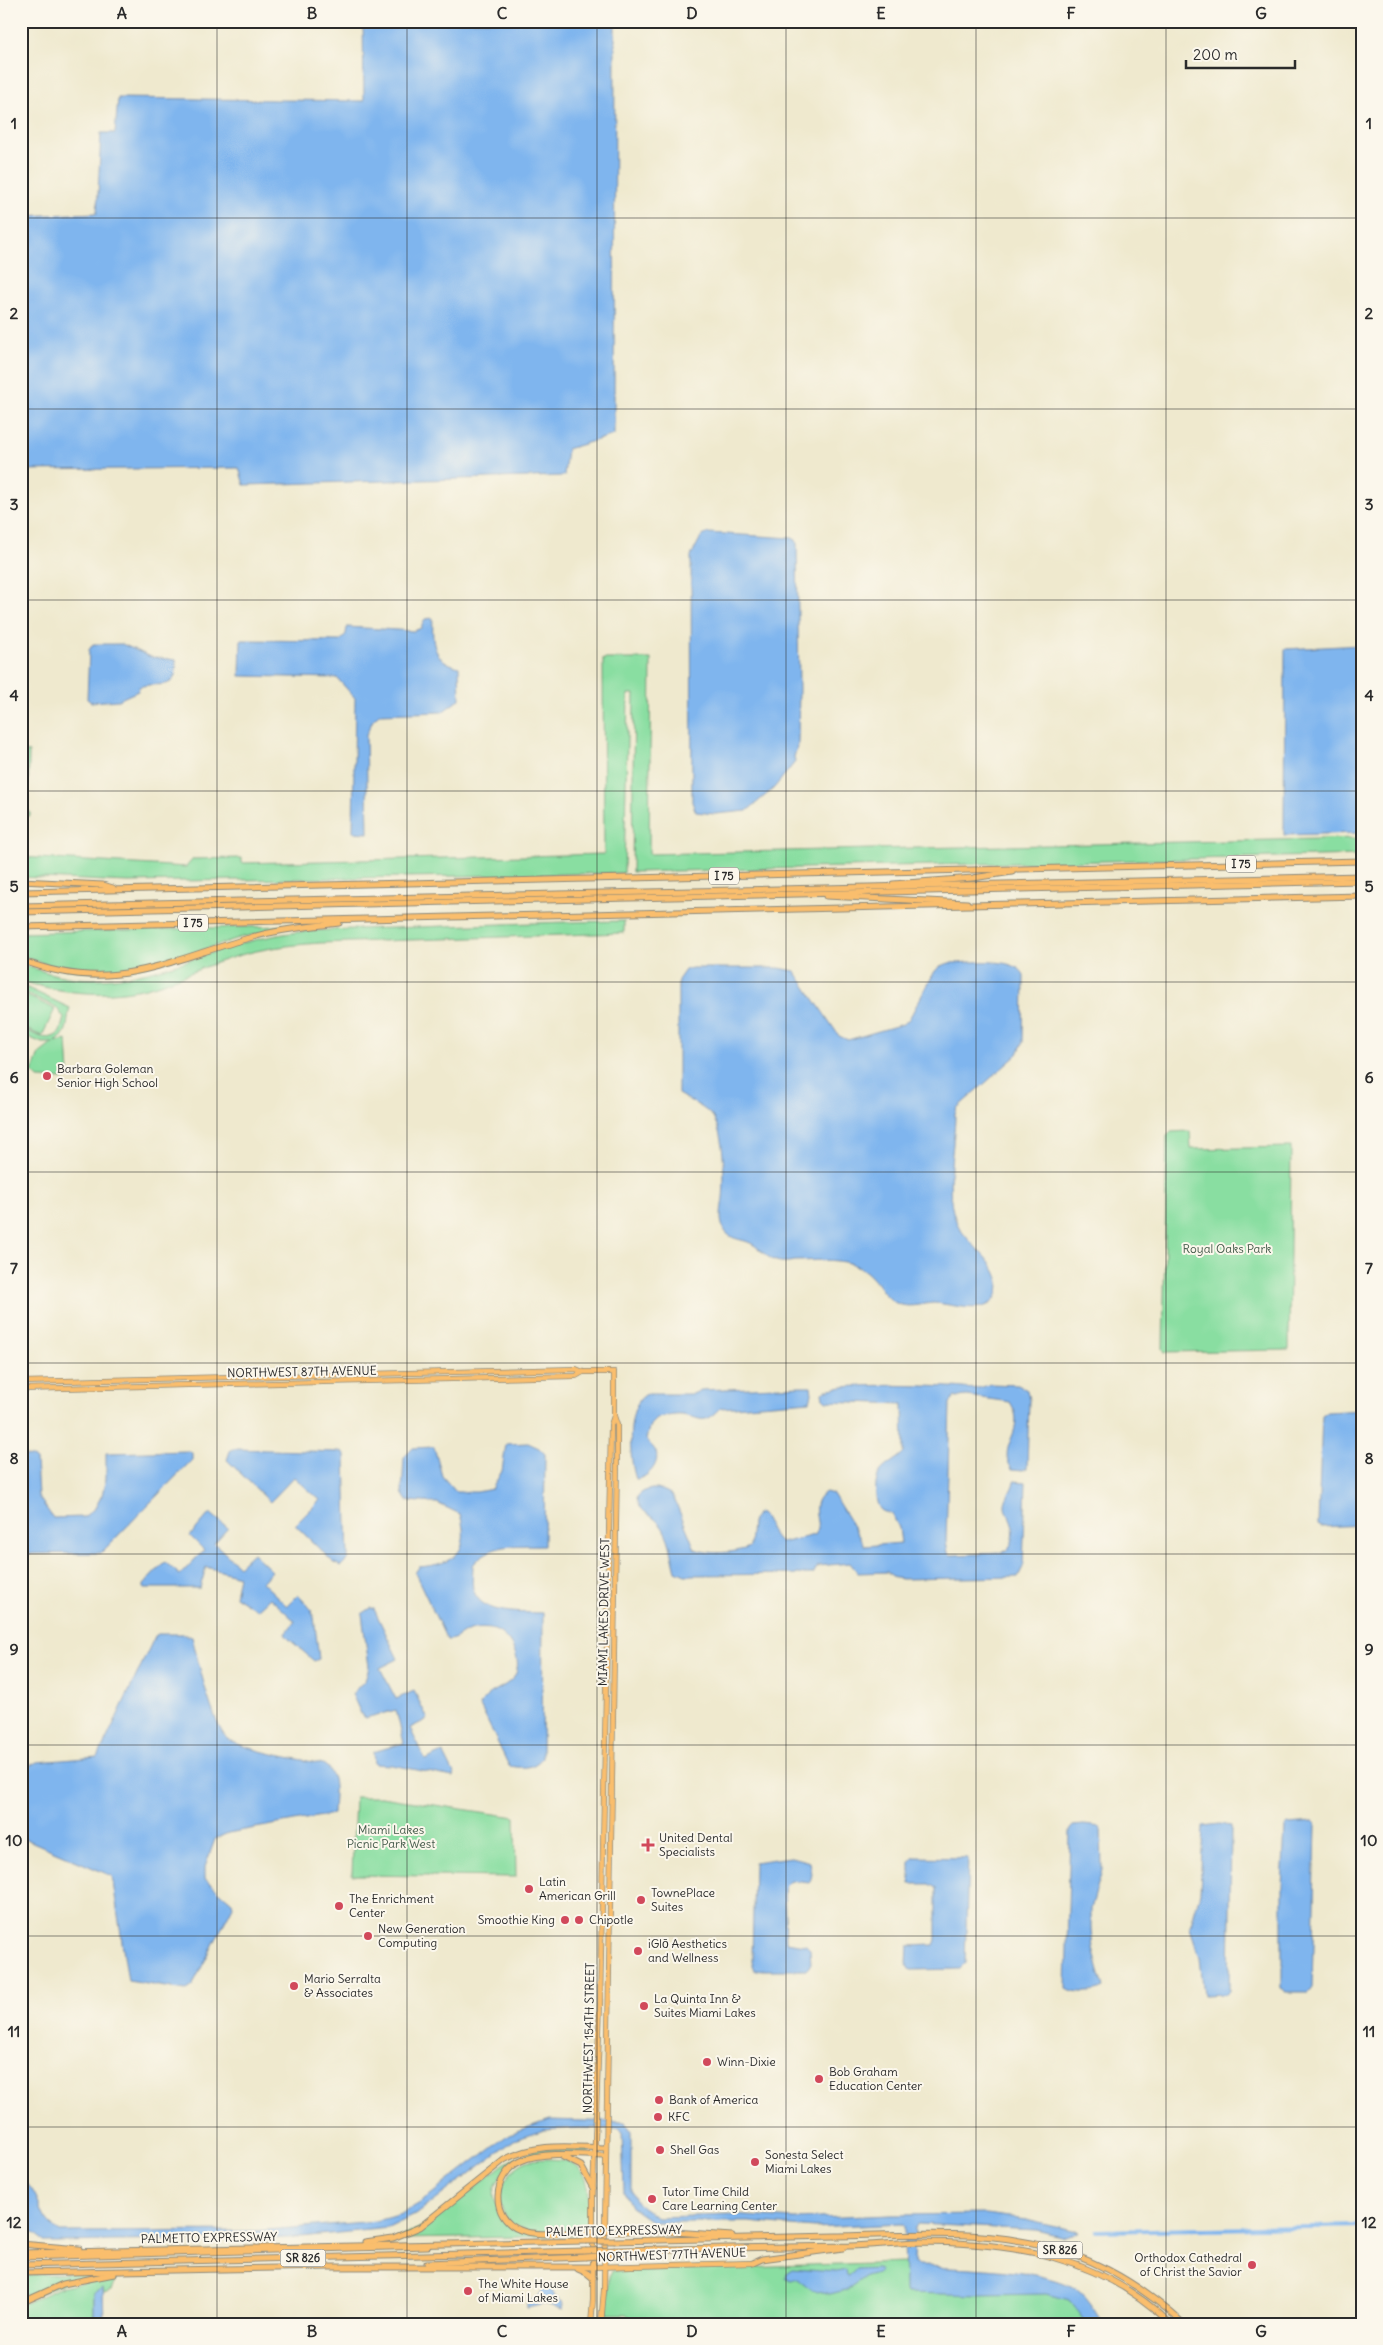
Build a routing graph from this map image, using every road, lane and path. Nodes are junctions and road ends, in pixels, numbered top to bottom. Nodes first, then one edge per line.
1 (1362, 861) edge
2 (1032, 868) junction
3 (1362, 876) edge
4 (21, 881) edge
5 (1362, 881) edge
6 (848, 888) junction
7 (118, 890) junction
8 (21, 892) edge
9 (788, 894) junction
10 (1362, 896) edge
11 (973, 905) junction
12 (21, 906) edge
13 (21, 912) edge
14 (364, 919) junction
15 (21, 927) edge
16 (21, 960) edge
17 (583, 1372) junction
18 (614, 1372) joint
19 (21, 1382) edge
20 (21, 1389) edge
21 (614, 1416) junction
22 (604, 1808) joint
23 (611, 1808) joint
24 (596, 2148) junction
25 (605, 2148) junction
26 (595, 2155) junction
27 (558, 2156) junction
28 (605, 2156) junction
29 (593, 2188) junction
30 (744, 2238) junction
31 (441, 2243) junction
32 (21, 2244) edge
33 (358, 2245) junction
34 (852, 2246) junction
35 (92, 2251) junction
36 (21, 2253) edge
37 (585, 2254) junction
38 (21, 2257) edge
39 (753, 2263) joint
40 (21, 2265) edge
41 (414, 2266) junction
42 (592, 2267) junction
43 (604, 2267) junction
44 (575, 2268) junction
45 (136, 2271) junction
46 (21, 2274) edge
47 (592, 2278) junction
48 (21, 2303) edge
49 (590, 2324) edge
50 (601, 2324) edge
51 (1171, 2324) edge
52 (1184, 2324) edge

1 - 2 highway, I 75
2 - 6 highway
2 - 7 highway, I 75
3 - 6 highway
4 - 7 highway
5 - 9 highway
6 - 12 highway
7 - 8 highway, I 75
9 - 11 highway
9 - 13 highway
10 - 11 highway, I 75
11 - 14 highway, I 75
14 - 15 highway, I 75
14 - 16 highway
17 - 18 main road, NORTHWEST 87TH AVENUE
17 - 19 main road, NORTHWEST 87TH AVENUE
17 - 20 main road, NORTHWEST 87TH AVENUE
18 - 21 main road, MIAMI LAKES DRIVE WEST
21 - 22 main road, MIAMI LAKES DRIVE WEST
21 - 23 main road, MIAMI LAKES DRIVE WEST
22 - 24 main road, NORTHWEST 154TH STREET
23 - 25 main road, NORTHWEST 154TH STREET
24 - 25 highway
24 - 26 main road, NORTHWEST 154TH STREET
24 - 33 highway
25 - 28 main road, NORTHWEST 154TH STREET
26 - 27 highway
26 - 28 highway
26 - 29 main road, NORTHWEST 154TH STREET
27 - 29 highway
27 - 30 highway, bridge
28 - 43 main road, NORTHWEST 154TH STREET
29 - 42 main road, NORTHWEST 154TH STREET
30 - 31 highway, PALMETTO EXPRESSWAY / SR 826, bridge
30 - 52 highway, PALMETTO EXPRESSWAY / SR 826
31 - 33 highway, PALMETTO EXPRESSWAY / SR 826
31 - 38 highway
32 - 35 highway
33 - 35 highway, PALMETTO EXPRESSWAY / SR 826
34 - 37 highway, PALMETTO EXPRESSWAY / SR 826, bridge
34 - 39 highway
34 - 51 highway, PALMETTO EXPRESSWAY / SR 826
35 - 36 highway, PALMETTO EXPRESSWAY / SR 826
37 - 40 highway, PALMETTO EXPRESSWAY / SR 826
37 - 41 highway
39 - 43 main road, NORTHWEST 77TH AVENUE
41 - 44 highway
41 - 45 highway
42 - 43 main road, NORTHWEST 77TH AVENUE
42 - 44 highway
42 - 47 main road, NORTHWEST 154TH STREET
43 - 50 main road, NORTHWEST 154TH STREET
44 - 47 highway
45 - 46 highway
45 - 48 highway
47 - 49 main road, NORTHWEST 154TH STREET

